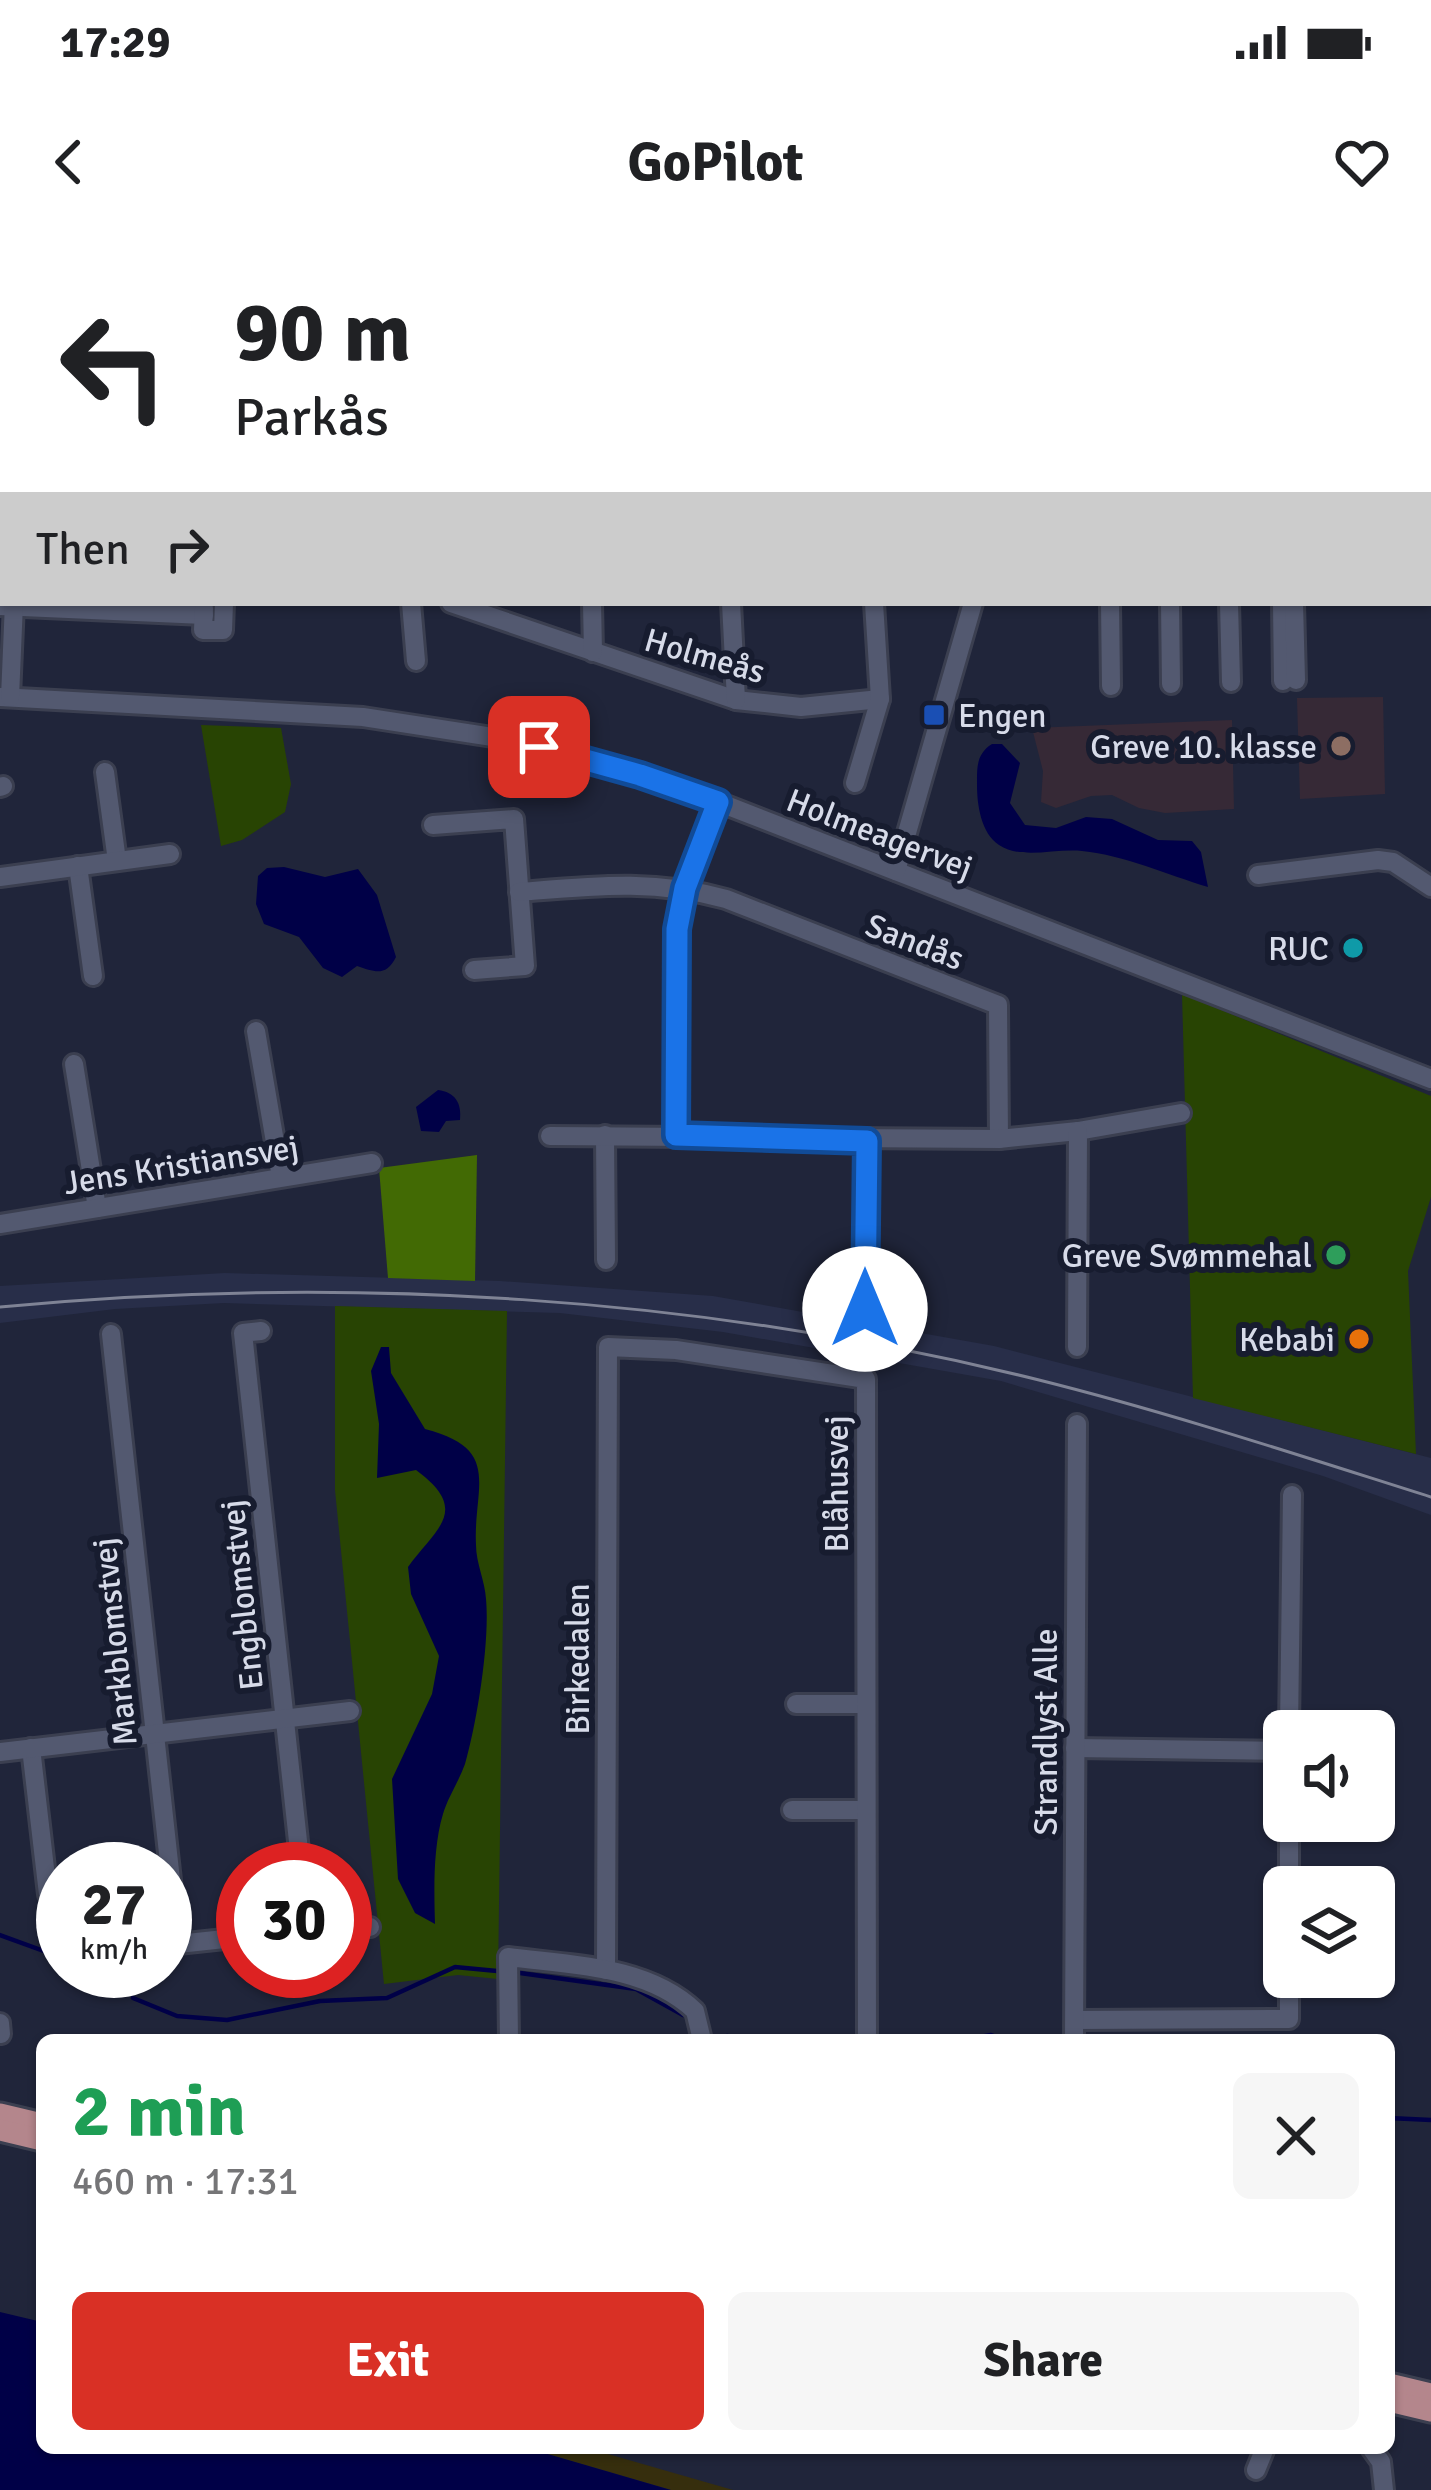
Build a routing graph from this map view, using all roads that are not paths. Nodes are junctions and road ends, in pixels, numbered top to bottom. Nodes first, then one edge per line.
1 (9, 606) edge
2 (58, 606) edge
3 (224, 606) edge
4 (411, 606) edge
5 (460, 606) edge
6 (592, 606) edge
7 (731, 606) edge
8 (874, 606) edge
9 (973, 606) edge
10 (1110, 606) edge
11 (1170, 606) edge
12 (1229, 606) edge
13 (1282, 606) edge
14 (1294, 606) edge
15 (204, 609) edge
16 (593, 652) junction
17 (416, 661) dead end
18 (1231, 682) dead end
19 (1172, 684) dead end
20 (1111, 686) dead end
21 (5, 697) edge
22 (880, 699) junction
23 (736, 700) junction
24 (107, 771) dead end
25 (855, 783) dead end
26 (718, 802) junction
27 (433, 825) dead end
28 (0, 854) edge
29 (170, 854) dead end
30 (117, 861) junction
31 (78, 866) junction
32 (896, 871) junction
33 (1258, 875) dead end
34 (2, 877) edge
35 (1431, 887) edge
36 (685, 888) junction
37 (519, 892) junction
38 (474, 970) dead end
39 (93, 976) dead end
40 (256, 1031) dead end
41 (74, 1064) dead end
42 (1431, 1079) edge
43 (1181, 1113) dead end
44 (1078, 1131) junction
45 (605, 1135) junction
46 (676, 1135) junction
47 (550, 1136) dead end
48 (999, 1139) junction
49 (867, 1141) junction
50 (372, 1163) dead end
51 (280, 1178) junction
52 (97, 1208) junction
53 (0, 1224) edge
54 (606, 1260) dead end
55 (865, 1309) dead end
56 (261, 1330) dead end
57 (111, 1334) dead end
58 (608, 1347) joint
59 (1077, 1347) dead end
60 (1077, 1424) dead end
61 (1292, 1495) dead end
62 (796, 1704) dead end
63 (865, 1704) junction
64 (1289, 1710) edge
65 (350, 1711) dead end
66 (284, 1719) junction
67 (0, 1730) edge
68 (154, 1734) junction
69 (31, 1748) junction
70 (1075, 1748) junction
71 (1263, 1751) edge
72 (1, 1752) edge
73 (792, 1810) dead end
74 (866, 1810) junction
75 (42, 1842) edge
76 (298, 1842) edge
77 (216, 1940) edge
78 (606, 1970) junction
79 (1289, 1998) edge
80 (0, 2023) edge
81 (1074, 2030) edge
82 (2, 2034) edge
83 (509, 2034) edge
84 (701, 2034) edge
85 (867, 2034) edge
86 (0, 2114) edge
87 (36, 2123) edge
88 (0, 2130) edge
89 (36, 2139) edge
90 (1395, 2385) edge
91 (1431, 2394) edge
92 (1395, 2402) edge
93 (1431, 2411) edge
94 (1263, 2454) edge
95 (1375, 2454) edge
96 (1256, 2470) dead end
97 (1384, 2490) edge

1 - 21 street
2 - 15 street
3 - 15 street
4 - 17 street
5 - 16 street, Holmeås
6 - 16 street
7 - 23 street
8 - 22 street
9 - 32 street
10 - 20 street
11 - 19 street
12 - 18 street
13 - 14 street
16 - 23 street, Holmeås
21 - 26 street, Holmeagervej
22 - 23 street, Holmeås
22 - 25 street
24 - 30 street
26 - 32 street, Holmeagervej
26 - 36 street
27 - 37 street
28 - 34 street
29 - 30 street
30 - 31 street
31 - 34 street
31 - 39 street
32 - 42 street, Holmeagervej
33 - 35 street
36 - 37 street
36 - 46 street
36 - 48 street, Sandås
37 - 38 street
40 - 51 street
41 - 52 street
43 - 44 street
44 - 48 street
44 - 59 street
45 - 46 street
45 - 47 street
45 - 54 street
46 - 49 street
48 - 49 street
49 - 55 street
50 - 51 street, Jens Kristiansvej
51 - 52 street, Jens Kristiansvej
52 - 53 street, Jens Kristiansvej
56 - 66 street, Engblomstvej
57 - 68 street, Markblomstvej
58 - 63 street, Blåhusvej
58 - 78 street, Birkedalen
60 - 70 street, Strandlyst Alle
61 - 64 street
62 - 63 street
63 - 74 street, Blåhusvej
65 - 66 street
66 - 68 street
66 - 76 street, Engblomstvej
67 - 72 street
68 - 69 street
68 - 77 street, Markblomstvej
69 - 72 street
69 - 75 street
70 - 71 street
70 - 81 street, Strandlyst Alle
73 - 74 street
74 - 85 street, Blåhusvej
78 - 83 street
78 - 84 street
79 - 81 street
80 - 82 street
86 - 87 main road
88 - 89 main road
90 - 91 main road
92 - 93 main road
94 - 96 street
95 - 97 street

